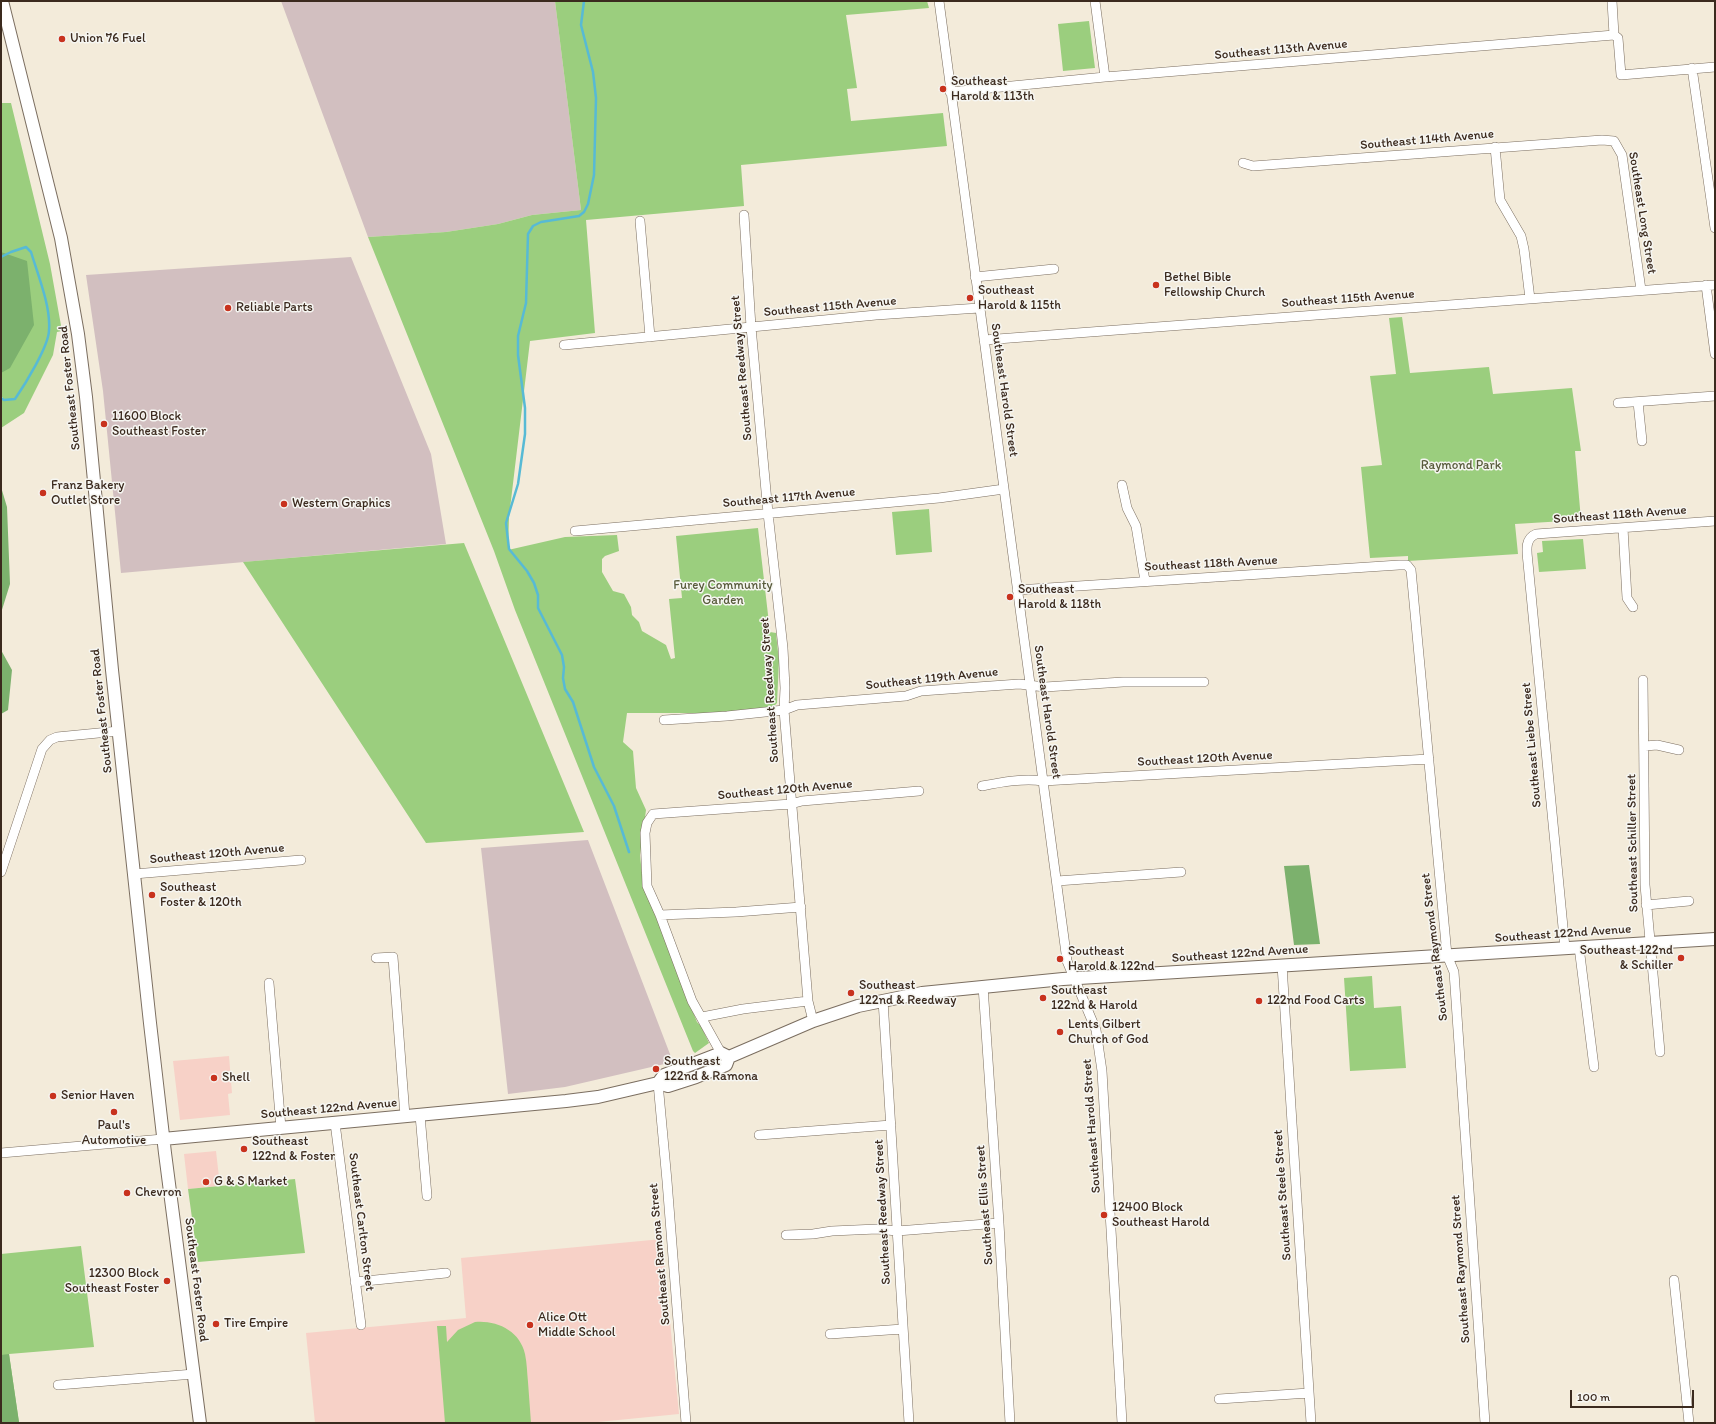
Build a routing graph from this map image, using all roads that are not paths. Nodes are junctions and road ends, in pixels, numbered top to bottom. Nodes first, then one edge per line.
1 (2, 1) edge
2 (939, 1) edge
3 (1095, 1) edge
4 (1612, 1) edge
5 (1614, 35) junction
6 (1715, 67) edge
7 (1692, 68) junction
8 (1105, 77) junction
9 (950, 92) junction
10 (1614, 141) joint
11 (1495, 147) junction
12 (1243, 163) dead end
13 (744, 215) dead end
14 (640, 221) dead end
15 (1715, 228) edge
16 (1054, 269) dead end
17 (975, 277) junction
18 (1710, 285) edge
19 (1641, 290) junction
20 (1530, 299) junction
21 (979, 308) junction
22 (751, 328) junction
23 (650, 337) junction
24 (984, 340) junction
25 (564, 345) dead end
26 (1715, 354) edge
27 (1715, 396) edge
28 (1638, 402) junction
29 (1618, 403) dead end
30 (1642, 441) dead end
31 (1122, 485) dead end
32 (1004, 489) junction
33 (768, 513) junction
34 (1715, 521) edge
35 (1622, 528) junction
36 (575, 532) dead end
37 (1528, 540) joint
38 (1407, 565) joint
39 (1145, 581) junction
40 (1017, 590) junction
41 (1633, 607) dead end
42 (1643, 680) dead end
43 (1204, 682) dead end
44 (1030, 685) junction
45 (784, 710) junction
46 (664, 720) dead end
47 (118, 731) junction
48 (1645, 746) junction
49 (1679, 750) dead end
50 (1429, 759) junction
51 (1043, 782) junction
52 (982, 786) dead end
53 (919, 791) dead end
54 (791, 804) junction
55 (301, 860) dead end
56 (1, 872) edge
57 (1182, 872) dead end
58 (134, 874) junction
59 (1056, 881) junction
60 (1689, 901) dead end
61 (1646, 905) junction
62 (801, 907) junction
63 (660, 915) junction
64 (1715, 939) edge
65 (1650, 943) junction
66 (1579, 947) junction
67 (1565, 948) junction
68 (1447, 956) junction
69 (376, 958) dead end
70 (1282, 965) junction
71 (1074, 978) junction
72 (269, 982) dead end
73 (984, 986) junction
74 (883, 1000) junction
75 (808, 1001) junction
76 (702, 1017) junction
77 (813, 1021) junction
78 (1660, 1052) dead end
79 (725, 1055) junction
80 (1594, 1067) dead end
81 (658, 1083) junction
82 (420, 1115) junction
83 (405, 1116) junction
84 (335, 1123) junction
85 (891, 1125) junction
86 (281, 1128) junction
87 (759, 1135) dead end
88 (164, 1139) junction
89 (1, 1153) edge
90 (427, 1196) dead end
91 (999, 1223) junction
92 (897, 1231) junction
93 (786, 1235) dead end
94 (446, 1273) dead end
95 (1674, 1280) dead end
96 (355, 1282) junction
97 (361, 1325) dead end
98 (903, 1329) junction
99 (830, 1334) dead end
100 (194, 1374) junction
101 (58, 1386) dead end
102 (1309, 1393) junction
103 (1219, 1399) dead end
104 (200, 1423) edge
105 (686, 1423) edge
106 (909, 1423) edge
107 (1010, 1423) edge
108 (1122, 1423) edge
109 (1311, 1423) edge
110 (1485, 1423) edge
111 (1689, 1423) edge

1 - 47 main road, Southeast Foster Road
2 - 9 street, Southeast Harold Street
3 - 8 street
4 - 5 street
5 - 7 street
5 - 8 street, Southeast 113th Avenue
6 - 7 street
7 - 15 street
8 - 9 street, Southeast 113th Avenue
9 - 17 street, Southeast Harold Street
10 - 11 street, Southeast 114th Avenue
10 - 19 street, Southeast Long Street
11 - 12 street, Southeast 114th Avenue
11 - 20 street
13 - 22 street, Southeast Reedway Street
14 - 23 street
16 - 17 street
17 - 21 street, Southeast Harold Street
18 - 19 street, Southeast 115th Avenue
18 - 26 street
19 - 20 street, Southeast 115th Avenue
20 - 24 street, Southeast 115th Avenue
21 - 22 street, Southeast 115th Avenue
21 - 24 street, Southeast Harold Street
22 - 23 street, Southeast 115th Avenue
22 - 33 street, Southeast Reedway Street
23 - 25 street, Southeast 115th Avenue
24 - 32 street, Southeast Harold Street
27 - 28 street
28 - 29 street
28 - 30 street
31 - 39 street
32 - 33 street, Southeast 117th Avenue
32 - 40 street, Southeast Harold Street
33 - 36 street, Southeast 117th Avenue
33 - 45 street, Southeast Reedway Street
34 - 35 street, Southeast 118th Avenue
35 - 37 street, Southeast 118th Avenue
35 - 41 street
37 - 67 street, Southeast Liebe Street
38 - 39 street, Southeast 118th Avenue
38 - 50 street, Southeast Raymond Street
39 - 40 street, Southeast 118th Avenue
40 - 44 street, Southeast Harold Street
42 - 48 street, Southeast Schiller Street
43 - 44 street, Southeast 119th Avenue
44 - 45 street, Southeast 119th Avenue
44 - 51 street, Southeast Harold Street
45 - 46 street, Southeast 119th Avenue
45 - 54 street, Southeast Reedway Street
47 - 56 street
47 - 58 main road, Southeast Foster Road
48 - 49 street
48 - 61 street, Southeast Schiller Street
50 - 51 street, Southeast 120th Avenue
50 - 68 street, Southeast Raymond Street
51 - 52 street, Southeast 120th Avenue
51 - 59 street, Southeast Harold Street
53 - 54 street, Southeast 120th Avenue
54 - 62 street, Southeast Reedway Street
54 - 63 street, Southeast 120th Avenue
55 - 58 street, Southeast 120th Avenue
57 - 59 street
58 - 88 main road, Southeast Foster Road
59 - 71 street, Southeast Harold Street
60 - 61 street
61 - 65 street, Southeast Schiller Street
62 - 63 street
62 - 75 street, Southeast Reedway Street
63 - 76 street
64 - 65 main road, Southeast 122nd Avenue
65 - 66 main road, Southeast 122nd Avenue
65 - 78 street, Southeast Schiller Street
66 - 67 main road, Southeast 122nd Avenue
66 - 80 street
67 - 68 main road, Southeast 122nd Avenue
68 - 70 main road, Southeast 122nd Avenue
68 - 110 street, Southeast Raymond Street
69 - 83 street
70 - 71 main road, Southeast 122nd Avenue
70 - 102 street, Southeast Steele Street
71 - 73 main road, Southeast 122nd Avenue
71 - 108 street, Southeast Harold Street
72 - 86 street
73 - 74 main road, Southeast 122nd Avenue
73 - 91 street, Southeast Ellis Street
74 - 77 main road, Southeast 122nd Avenue
74 - 85 street, Southeast Reedway Street
75 - 76 street
75 - 77 street, Southeast Reedway Street
76 - 79 street
77 - 79 main road, Southeast 122nd Avenue
79 - 81 main road, Southeast 122nd Avenue
81 - 82 main road, Southeast 122nd Avenue
81 - 105 street, Southeast Ramona Street
82 - 83 main road, Southeast 122nd Avenue
82 - 90 street
83 - 84 main road, Southeast 122nd Avenue
84 - 86 main road, Southeast 122nd Avenue
84 - 96 street, Southeast Carlton Street
85 - 87 street
85 - 92 street, Southeast Reedway Street
86 - 88 main road, Southeast 122nd Avenue
88 - 89 street, Southeast 122nd Avenue
88 - 100 main road, Southeast Foster Road
91 - 92 street
91 - 107 street, Southeast Ellis Street
92 - 93 street
92 - 98 street, Southeast Reedway Street
94 - 96 street
95 - 111 street
96 - 97 street, Southeast Carlton Street
98 - 99 street
98 - 106 street, Southeast Reedway Street
100 - 101 street
100 - 104 main road, Southeast Foster Road
102 - 103 street
102 - 109 street, Southeast Steele Street

